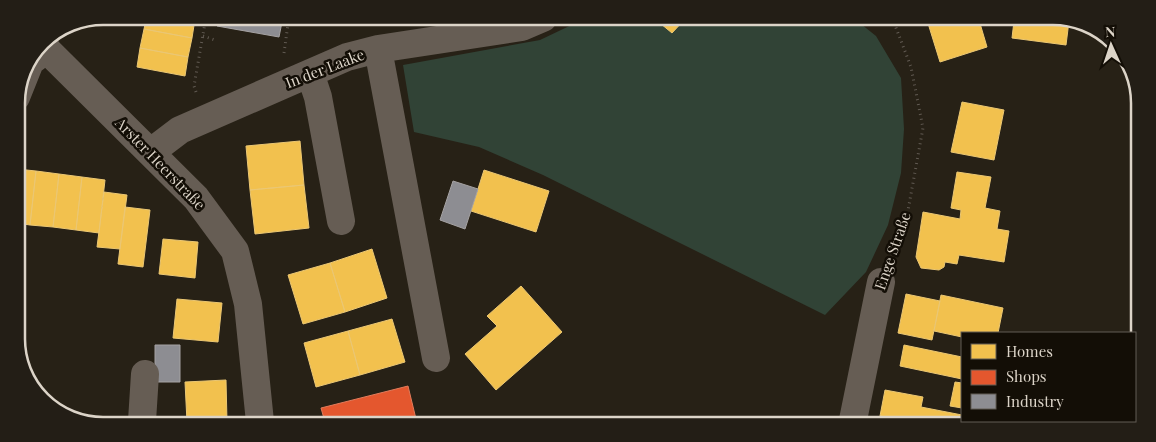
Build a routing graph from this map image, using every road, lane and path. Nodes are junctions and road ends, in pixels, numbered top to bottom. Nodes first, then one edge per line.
1 (205, 25) edge
2 (288, 25) edge
3 (527, 25) edge
4 (895, 25) edge
5 (203, 36) junction
6 (215, 40) dead end
7 (47, 49) edge
8 (378, 49) junction
9 (303, 76) junction
10 (207, 118) junction
11 (151, 152) junction
12 (341, 221) dead end
13 (881, 282) joint
14 (436, 358) dead end
15 (145, 374) dead end
16 (142, 417) edge
17 (259, 417) edge
18 (854, 417) edge

1 - 5 path
2 - 9 path
3 - 8 street, In der Laake
4 - 13 path, Enge Straße
5 - 6 path
5 - 10 path
7 - 11 street, Arster Heerstraße
8 - 9 street, In der Laake
8 - 14 street
9 - 10 street, In der Laake
9 - 12 street
10 - 11 street, In der Laake
11 - 17 street, Arster Heerstraße
13 - 18 street, Enge Straße
15 - 16 street

